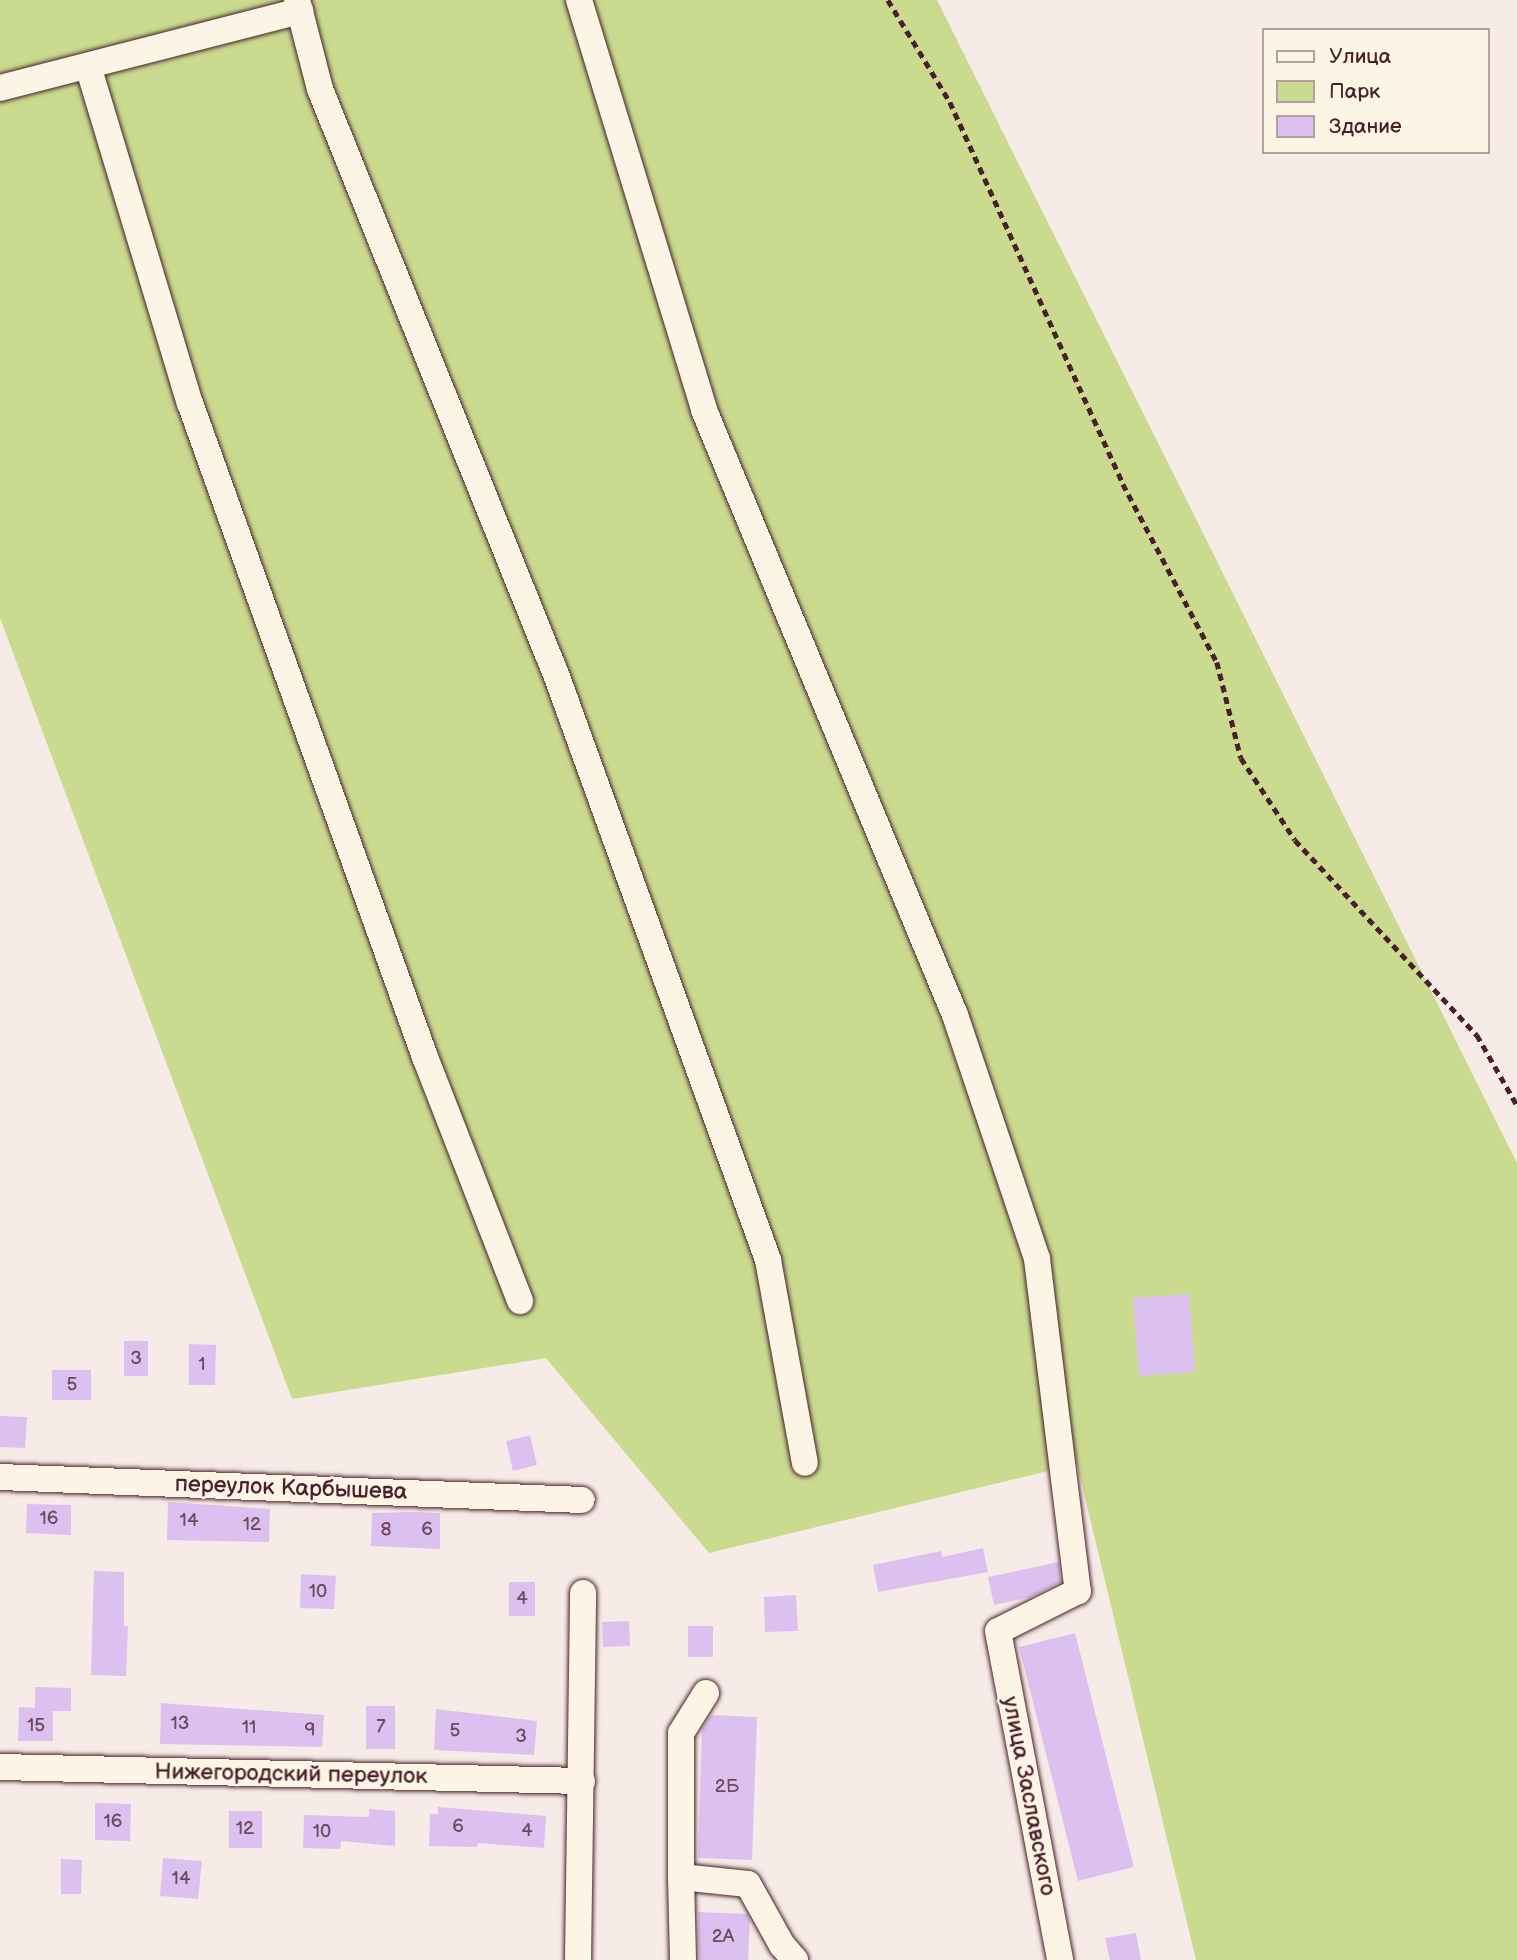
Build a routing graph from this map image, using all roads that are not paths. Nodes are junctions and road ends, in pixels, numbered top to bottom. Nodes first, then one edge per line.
1 (579, 0) edge
2 (298, 5) edge
3 (88, 66) junction
4 (0, 88) edge
5 (520, 1301) dead end
6 (805, 1463) dead end
7 (0, 1477) edge
8 (582, 1500) dead end
9 (583, 1593) dead end
10 (706, 1693) dead end
11 (0, 1767) edge
12 (582, 1780) junction
13 (681, 1877) junction
14 (578, 1960) edge
15 (683, 1960) edge
16 (795, 1960) edge
17 (1059, 1960) edge

1 - 17 street, улица Заславского
2 - 3 street
2 - 6 street
3 - 4 street
3 - 5 street
7 - 8 street, переулок Карбышева
9 - 12 street
10 - 13 street
11 - 12 street, Нижегородский переулок
12 - 14 street
13 - 15 street
13 - 16 street

